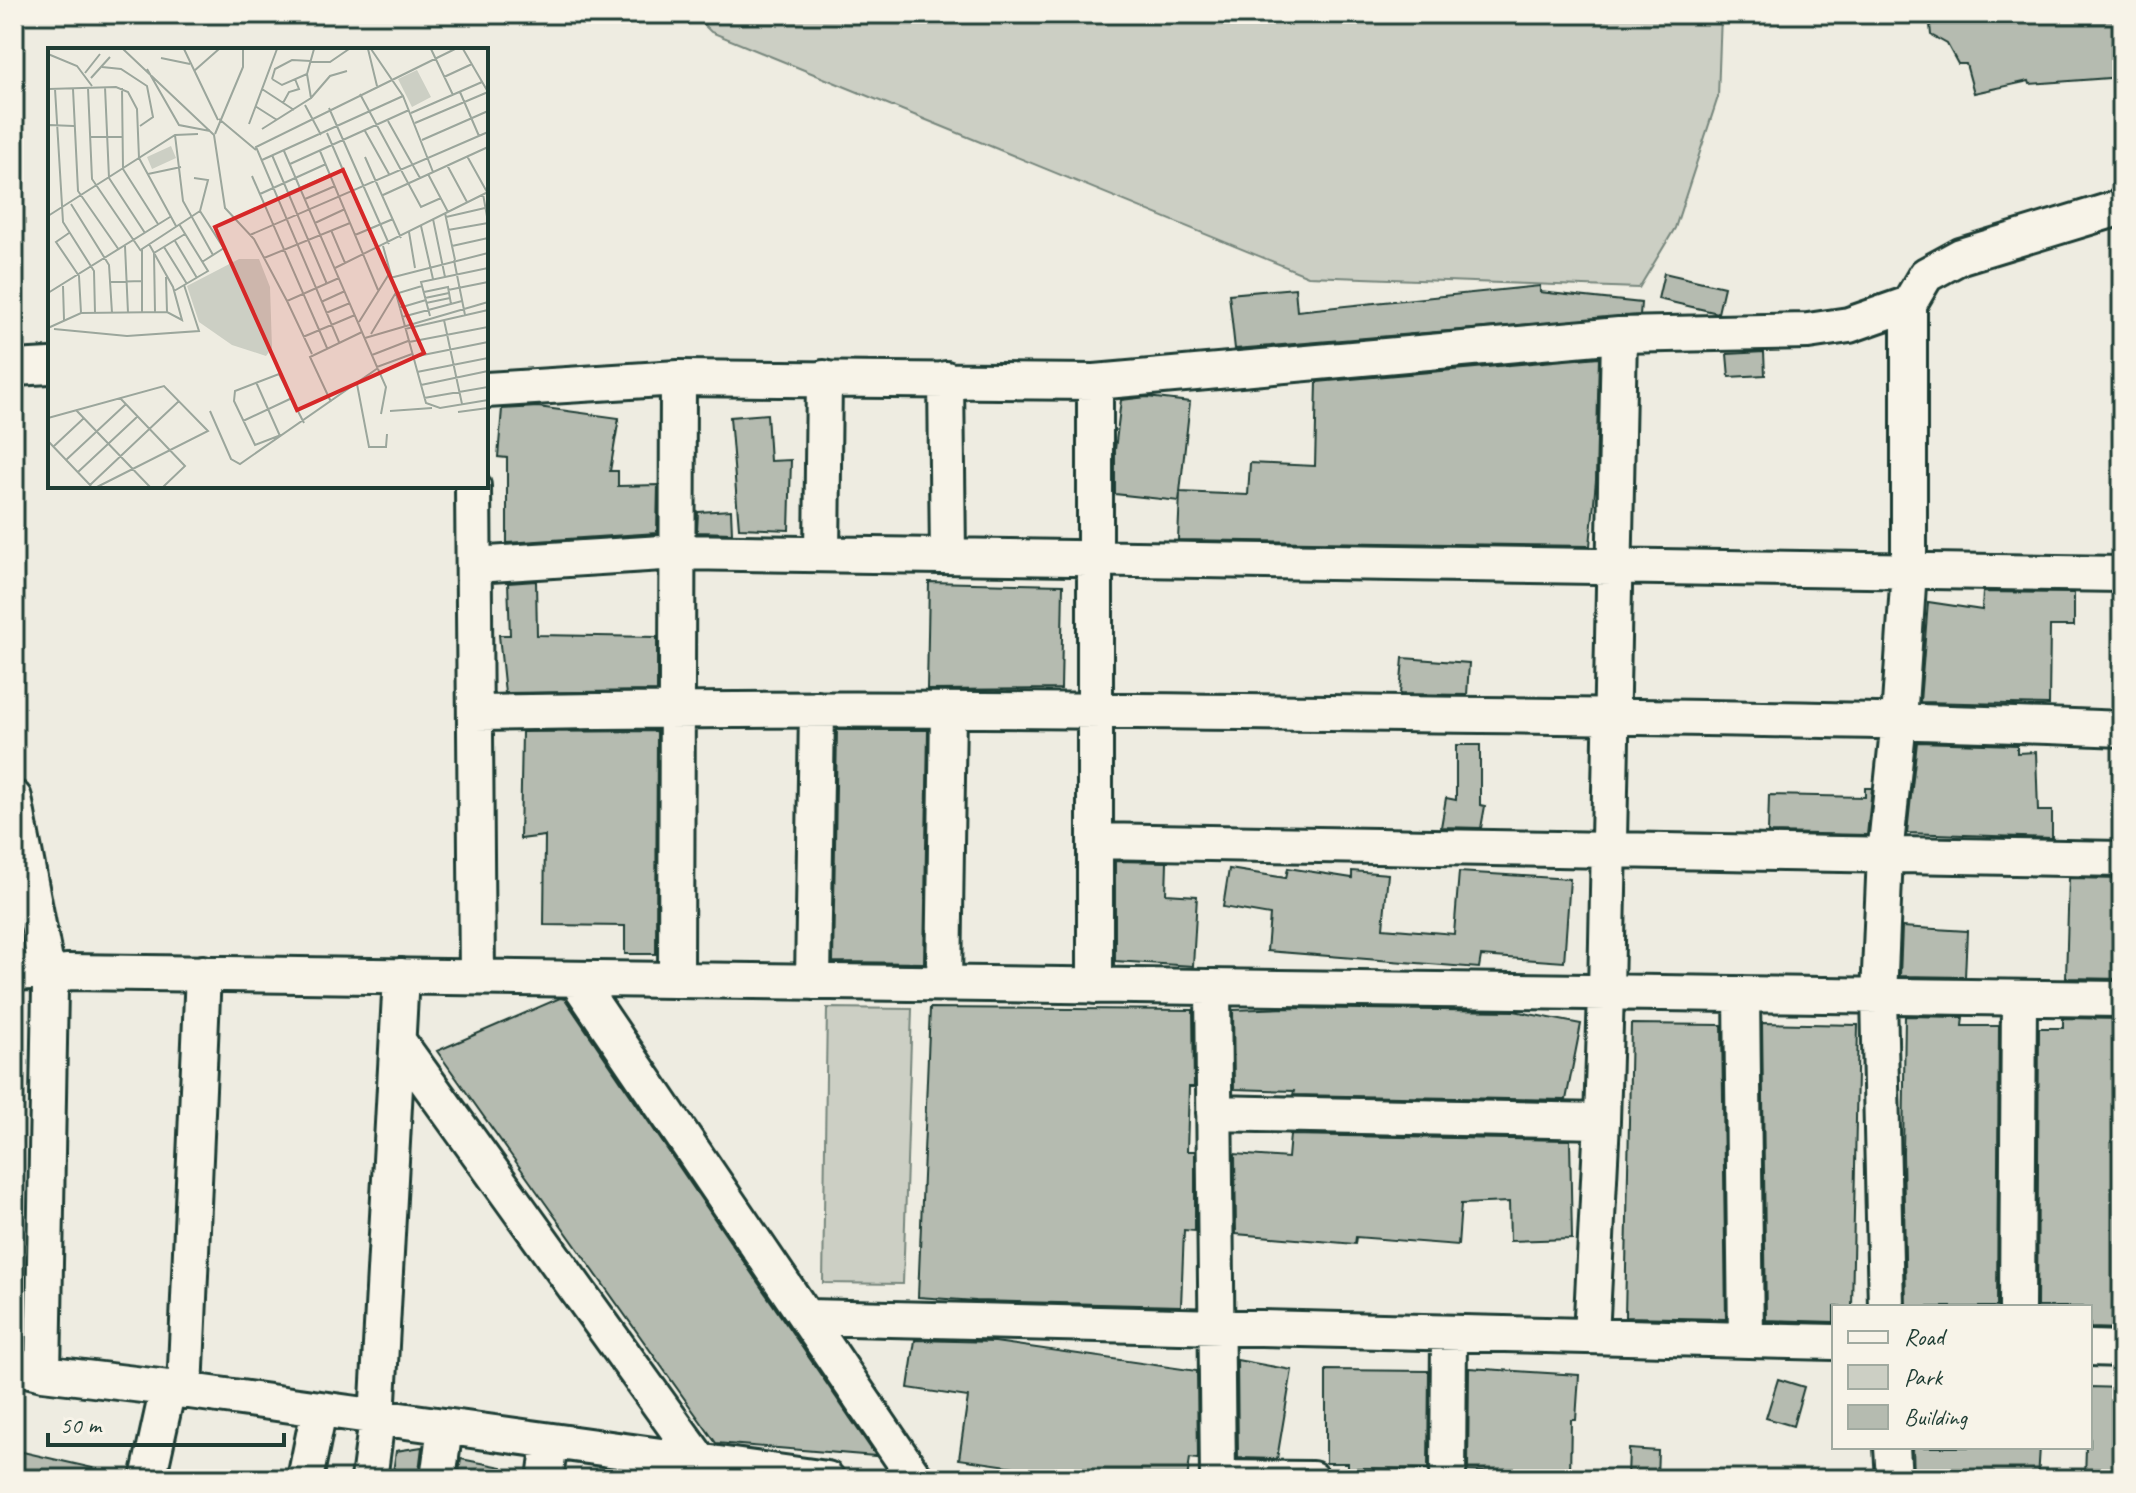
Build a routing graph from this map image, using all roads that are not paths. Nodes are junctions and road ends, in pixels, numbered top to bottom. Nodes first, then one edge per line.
1 (2122, 207) edge
2 (1909, 304) junction
3 (1619, 335) junction
4 (48, 366) edge
5 (14, 368) edge
6 (678, 378) junction
7 (824, 378) junction
8 (946, 379) junction
9 (1095, 382) junction
10 (488, 390) edge
11 (473, 488) edge
12 (678, 552) junction
13 (822, 554) junction
14 (948, 556) junction
15 (1095, 559) junction
16 (474, 565) junction
17 (1616, 565) junction
18 (1909, 570) junction
19 (2122, 574) edge
20 (677, 709) junction
21 (817, 709) junction
22 (948, 710) junction
23 (1095, 710) junction
24 (475, 713) junction
25 (1611, 716) junction
26 (1899, 720) junction
27 (2122, 729) edge
28 (14, 798) edge
29 (1095, 841) junction
30 (1608, 850) junction
31 (1885, 855) junction
32 (2122, 859) edge
33 (203, 973) junction
34 (401, 976) junction
35 (477, 977) junction
36 (37, 978) edge
37 (576, 979) junction
38 (676, 980) junction
39 (813, 982) junction
40 (944, 983) junction
41 (1095, 986) junction
42 (1213, 987) junction
43 (1606, 992) junction
44 (1742, 994) junction
45 (1879, 996) junction
46 (2019, 998) junction
47 (2122, 999) edge
48 (398, 1041) junction
49 (1214, 1113) junction
50 (1602, 1121) junction
51 (1886, 1305) edge
52 (2017, 1305) edge
53 (807, 1317) junction
54 (1216, 1327) junction
55 (1449, 1333) junction
56 (1591, 1336) junction
57 (1746, 1340) junction
58 (1832, 1342) edge
59 (2092, 1348) edge
60 (2122, 1349) edge
61 (28, 1370) edge
62 (177, 1389) junction
63 (319, 1410) junction
64 (377, 1419) junction
65 (445, 1427) junction
66 (550, 1441) junction
67 (1892, 1449) edge
68 (699, 1470) edge
69 (1218, 1478) edge
70 (148, 1479) edge
71 (305, 1479) edge
72 (369, 1479) edge
73 (438, 1479) edge
74 (545, 1479) edge
75 (827, 1479) edge
76 (916, 1479) edge
77 (1312, 1479) edge
78 (1448, 1479) edge
79 (1894, 1479) edge

1 - 2 street
2 - 3 street
2 - 18 street
3 - 9 street
3 - 17 street
4 - 5 street
6 - 7 street
6 - 10 street
6 - 12 street
7 - 8 street
7 - 13 street
8 - 9 street
8 - 14 street
9 - 15 street
11 - 16 street
12 - 13 street
12 - 16 street
12 - 20 street
13 - 14 street
14 - 15 street
15 - 17 street
15 - 23 street
16 - 24 street
17 - 18 street
17 - 25 street
18 - 19 street
18 - 26 street
20 - 21 street
20 - 24 street
20 - 38 street
21 - 22 street
21 - 39 street
22 - 23 street
22 - 40 street
23 - 25 street
23 - 29 street
24 - 35 street
25 - 26 street
25 - 30 street
26 - 27 street
26 - 31 street
28 - 36 street
29 - 30 street
29 - 41 street
30 - 31 street
30 - 43 street
31 - 32 street
31 - 45 street
33 - 34 street
33 - 36 street
33 - 62 street
34 - 35 street
34 - 48 street
35 - 37 street
36 - 61 street
37 - 38 street
37 - 53 street
38 - 39 street
39 - 40 street
40 - 41 street
41 - 42 street
42 - 43 street
42 - 49 street
43 - 44 street
43 - 50 street
44 - 45 street
44 - 57 street
45 - 46 street
45 - 51 street
46 - 47 street
46 - 52 street
48 - 64 street
48 - 68 street
49 - 50 street
49 - 54 street
50 - 56 street
53 - 54 street
53 - 76 street
54 - 55 street
54 - 69 street
55 - 56 street
55 - 78 street
56 - 57 street
57 - 58 street
59 - 60 street
61 - 62 street
62 - 63 street
62 - 70 street
63 - 64 street
63 - 71 street
64 - 65 street
64 - 72 street
65 - 66 street
65 - 73 street
66 - 68 street
66 - 74 street
67 - 79 street
68 - 75 street
69 - 77 street

